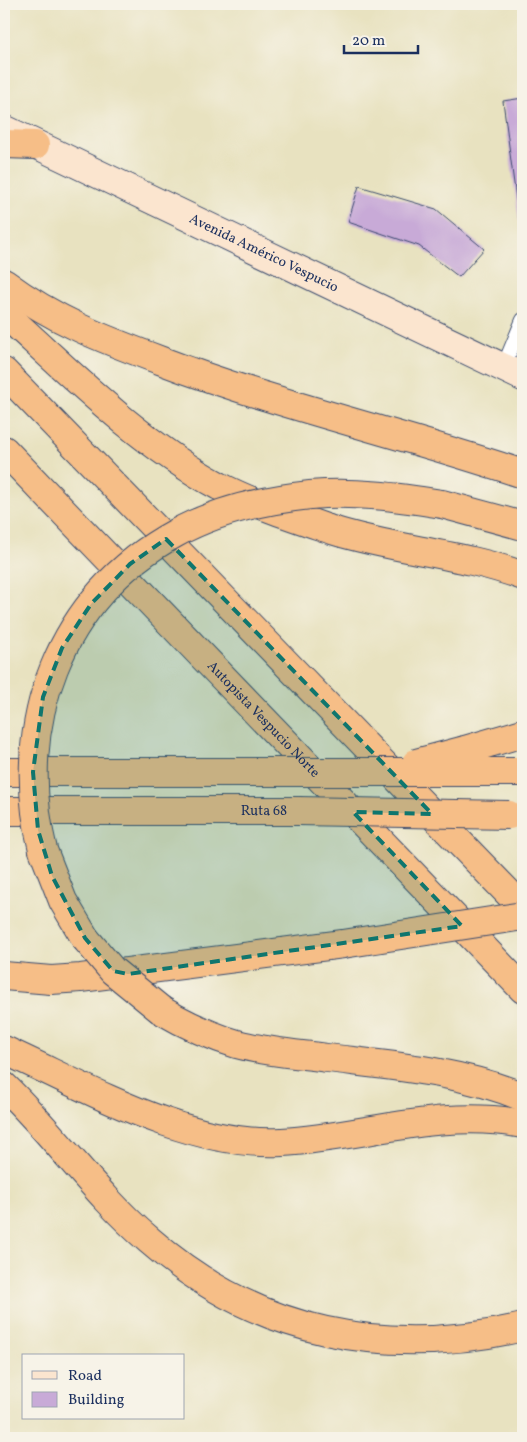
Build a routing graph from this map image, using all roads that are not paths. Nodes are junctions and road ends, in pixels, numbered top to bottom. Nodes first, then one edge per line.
1 (4, 129) edge
2 (4, 144) edge
3 (35, 145) junction
4 (4, 283) edge
5 (4, 313) edge
6 (523, 320) edge
7 (4, 372) edge
8 (513, 373) edge
9 (4, 450) edge
10 (523, 474) edge
11 (523, 526) edge
12 (523, 576) edge
13 (523, 733) edge
14 (470, 761) junction
15 (4, 772) edge
16 (523, 772) edge
17 (4, 811) edge
18 (516, 815) edge
19 (523, 908) edge
20 (523, 916) edge
21 (4, 976) edge
22 (523, 989) edge
23 (4, 1050) edge
24 (4, 1086) edge
25 (523, 1097) edge
26 (523, 1124) edge
27 (523, 1327) edge

1 - 3 main road, Avenida Américo Vespucio
2 - 3 highway
3 - 8 main road, Avenida Américo Vespucio
4 - 10 highway
5 - 12 highway
6 - 8 lane
7 - 19 highway
9 - 22 highway, Autopista Vespucio Norte
11 - 25 highway, bridge
13 - 14 highway
14 - 15 highway, bridge
14 - 16 highway
17 - 18 highway, Ruta 68, bridge
20 - 21 highway, bridge
23 - 26 highway
24 - 27 highway

